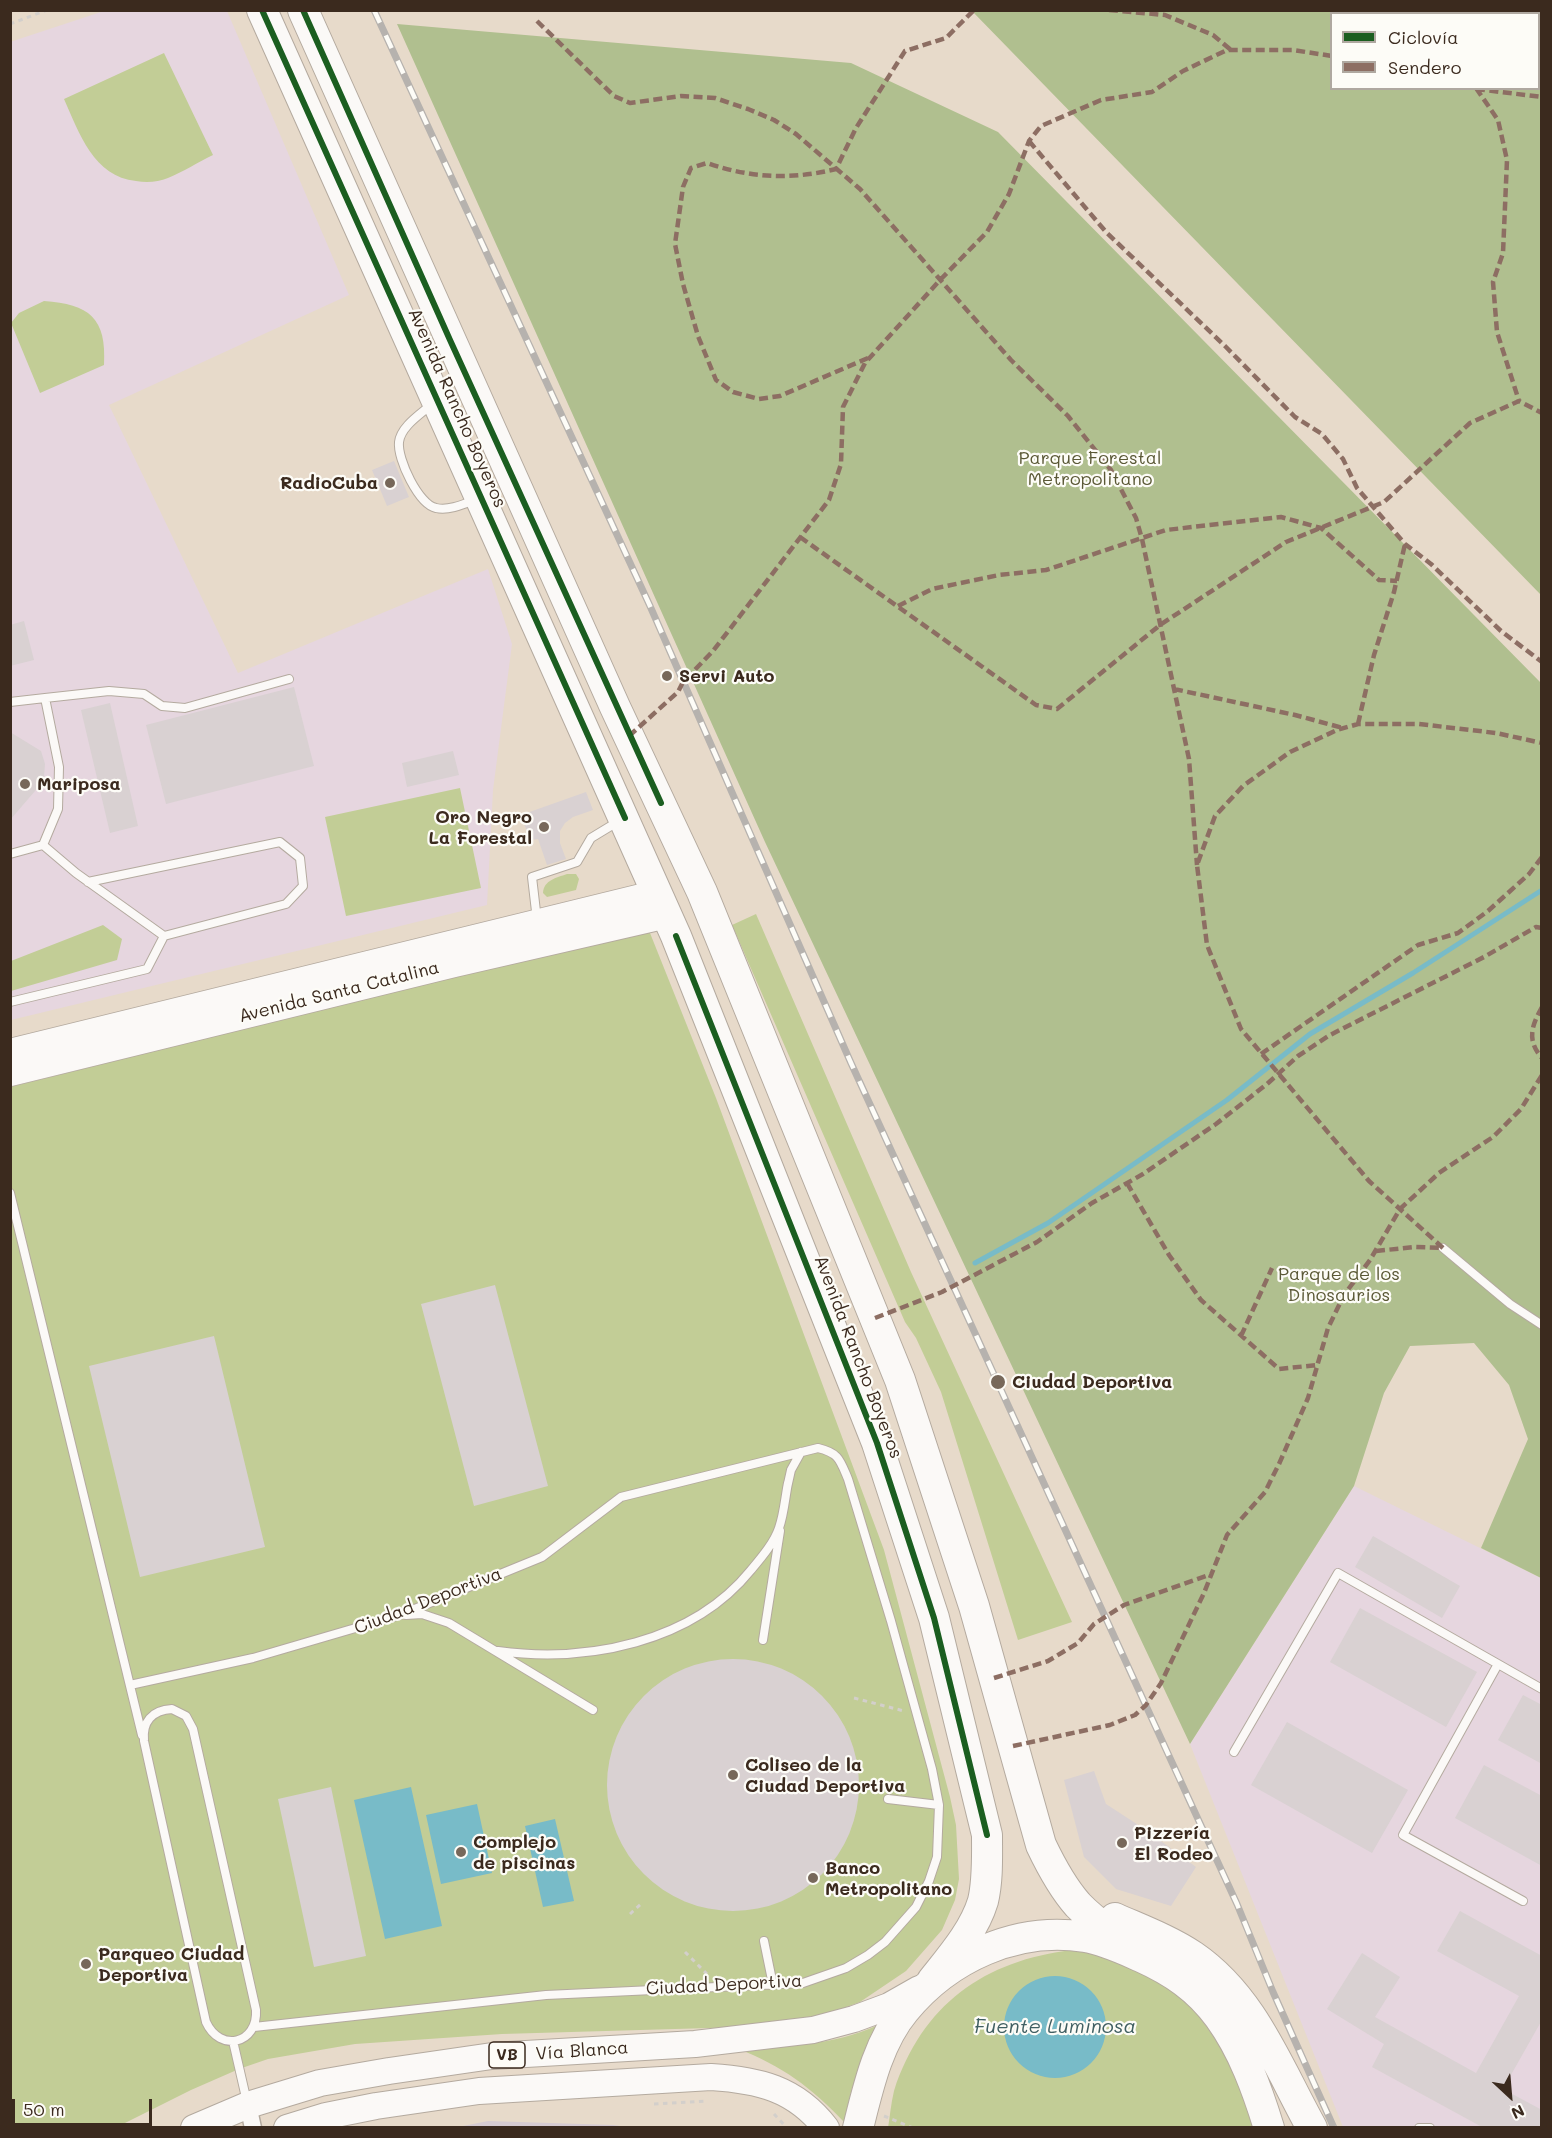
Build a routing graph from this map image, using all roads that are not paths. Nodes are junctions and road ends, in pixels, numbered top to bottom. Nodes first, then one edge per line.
1 (262, 10) edge
2 (303, 10) edge
3 (437, 399) junction
4 (481, 498) junction
5 (289, 679) dead end
6 (45, 698) junction
7 (10, 702) edge
8 (661, 803) junction
9 (625, 818) junction
10 (43, 845) junction
11 (10, 854) edge
12 (88, 882) junction
13 (666, 911) junction
14 (537, 923) junction
15 (164, 936) junction
16 (729, 957) junction
17 (10, 1002) edge
18 (10, 1052) edge
19 (10, 1073) edge
20 (10, 1193) edge
21 (1443, 1248) dead end
22 (1542, 1325) edge
23 (801, 1452) junction
24 (788, 1484) junction
25 (400, 1615) junction
26 (763, 1640) dead end
27 (498, 1651) junction
28 (1498, 1664) junction
29 (130, 1686) junction
30 (1542, 1689) edge
31 (593, 1710) dead end
32 (144, 1741) junction
33 (1234, 1752) dead end
34 (888, 1799) dead end
35 (939, 1804) junction
36 (1055, 1875) junction
37 (1523, 1901) dead end
38 (764, 1941) dead end
39 (1169, 1970) junction
40 (932, 1982) junction
41 (773, 1985) junction
42 (254, 2027) junction
43 (233, 2041) junction
44 (1244, 2060) junction
45 (250, 2116) edge
46 (194, 2127) edge
47 (287, 2127) edge
48 (826, 2127) edge
49 (858, 2127) edge
50 (1269, 2127) edge
51 (1297, 2127) edge
52 (1312, 2127) edge
53 (1419, 2127) edge
54 (1430, 2127) edge

1 - 3 highway, Avenida Rancho Boyeros
2 - 8 highway, Avenida Rancho Boyeros
3 - 4 highway, Avenida Rancho Boyeros
3 - 4 lane
4 - 9 highway, Avenida Rancho Boyeros
5 - 6 lane
6 - 7 lane
6 - 10 lane
8 - 13 highway
8 - 16 highway, Avenida Rancho Boyeros
9 - 13 highway, Avenida Rancho Boyeros
9 - 14 lane
10 - 11 lane
10 - 12 lane
12 - 15 lane
12 - 15 lane
13 - 14 main road, Avenida Santa Catalina
13 - 16 highway
13 - 19 main road, Avenida Santa Catalina
13 - 40 highway, Avenida Rancho Boyeros
14 - 18 main road, Avenida Santa Catalina
15 - 17 lane
16 - 36 highway, Avenida Rancho Boyeros
20 - 29 lane
21 - 22 lane
23 - 24 lane
23 - 25 lane, Ciudad Deportiva
23 - 35 lane, Ciudad Deportiva
24 - 26 lane
24 - 27 lane
25 - 27 lane
25 - 29 lane, Ciudad Deportiva
27 - 31 lane
28 - 30 lane
28 - 33 lane
28 - 37 lane
29 - 32 lane
32 - 42 lane
32 - 43 lane
34 - 35 lane
35 - 41 lane, Ciudad Deportiva
36 - 39 highway
36 - 52 highway
38 - 41 lane
39 - 40 highway
39 - 44 highway
40 - 45 main road, Vía Blanca / VB
40 - 49 highway
41 - 42 lane, Ciudad Deportiva
42 - 43 lane
43 - 45 lane
44 - 50 highway
44 - 51 highway
45 - 46 main road, Vía Blanca / VB
47 - 48 main road, Vía Blanca / VB
53 - 54 lane

